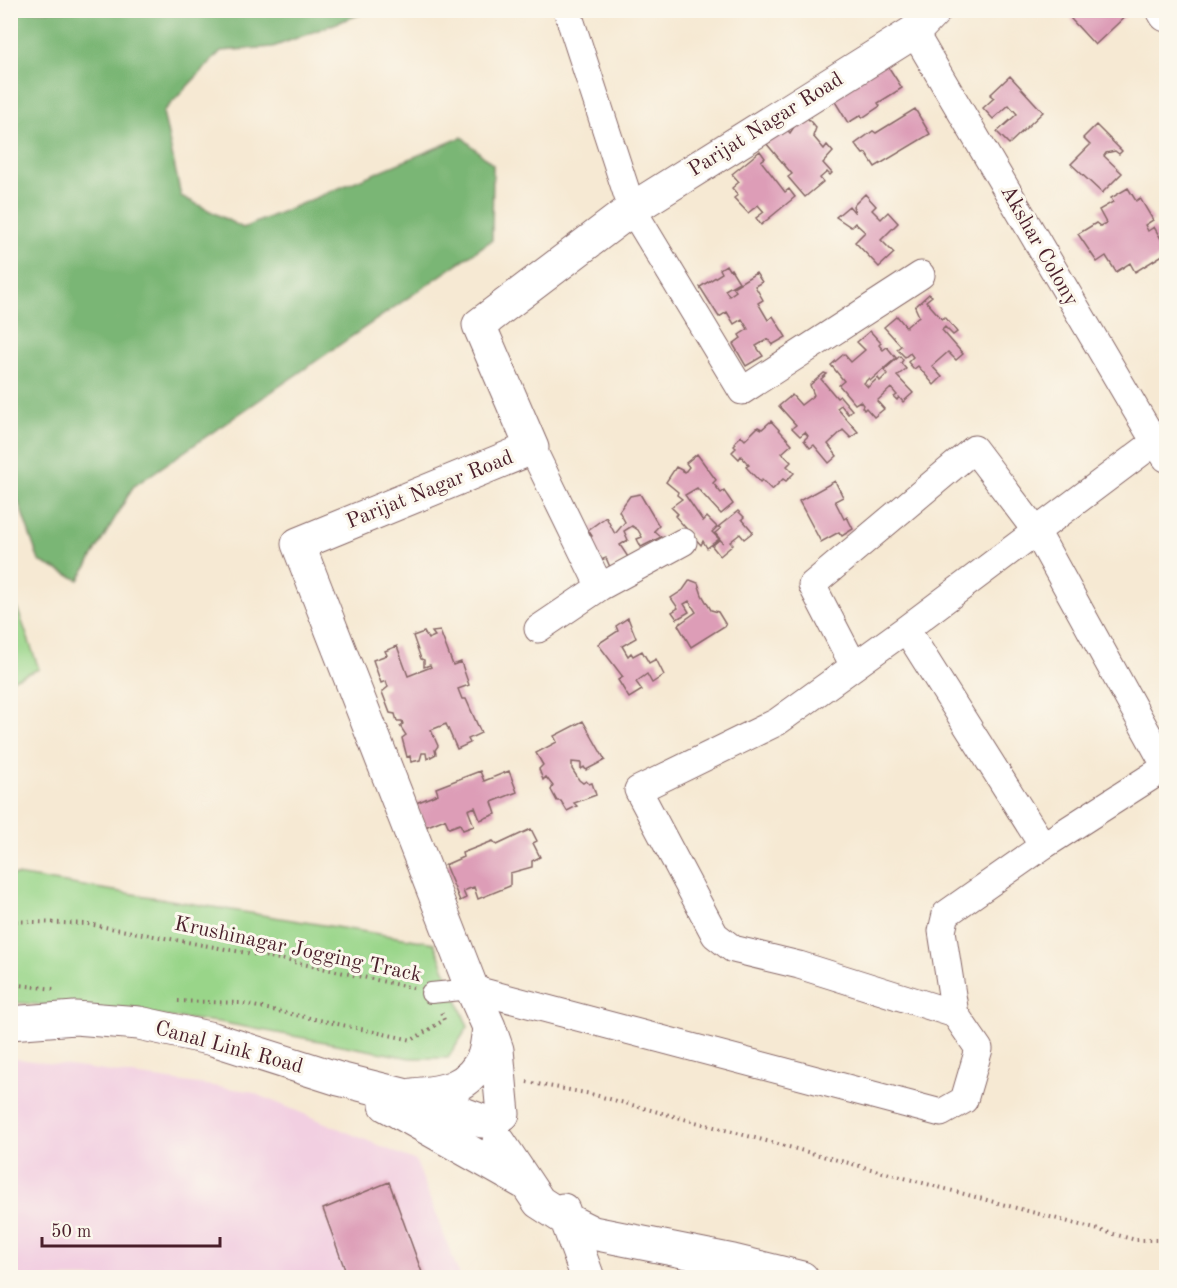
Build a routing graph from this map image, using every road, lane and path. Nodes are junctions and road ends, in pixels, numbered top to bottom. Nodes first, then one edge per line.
1 (567, 10) edge
2 (1162, 10) edge
3 (1167, 15) edge
4 (924, 21) edge
5 (632, 209) junction
6 (921, 275) dead end
7 (532, 448) junction
8 (1161, 450) edge
9 (1036, 531) junction
10 (683, 542) dead end
11 (600, 587) junction
12 (538, 629) dead end
13 (906, 629) junction
14 (855, 666) junction
15 (1166, 767) edge
16 (1043, 846) junction
17 (10, 921) edge
18 (10, 984) edge
19 (472, 989) junction
20 (57, 990) dead end
21 (431, 993) junction
22 (172, 1000) dead end
23 (955, 1014) junction
24 (10, 1023) edge
25 (491, 1053) junction
26 (398, 1105) junction
27 (494, 1127) junction
28 (539, 1191) junction
29 (567, 1220) junction
30 (1167, 1240) edge
31 (656, 1245) junction
32 (586, 1271) edge
33 (802, 1278) edge

1 - 5 street
2 - 3 street
4 - 5 street, Parijat Nagar Road
4 - 8 street, Akshar Colony
5 - 6 street
5 - 7 street, Parijat Nagar Road
7 - 11 street
7 - 19 street, Parijat Nagar Road
8 - 9 street
9 - 13 street
9 - 14 street
9 - 15 street
10 - 11 street
11 - 12 street
13 - 14 street
13 - 16 street
14 - 23 street
15 - 16 street
16 - 23 street
17 - 21 path, Krushinagar Jogging Track
18 - 20 path
19 - 21 street
19 - 23 street
19 - 25 street
21 - 22 path, Krushinagar Jogging Track
24 - 26 street, Canal Link Road
25 - 26 street
25 - 27 street
25 - 30 path
26 - 27 street
26 - 28 street, Canal Link Road
27 - 28 street, Canal Link Road
28 - 29 street, Canal Link Road
28 - 31 street, Canal Link Road
28 - 32 street
29 - 31 street, Canal Link Road
29 - 32 street
31 - 33 street, Canal Link Road

